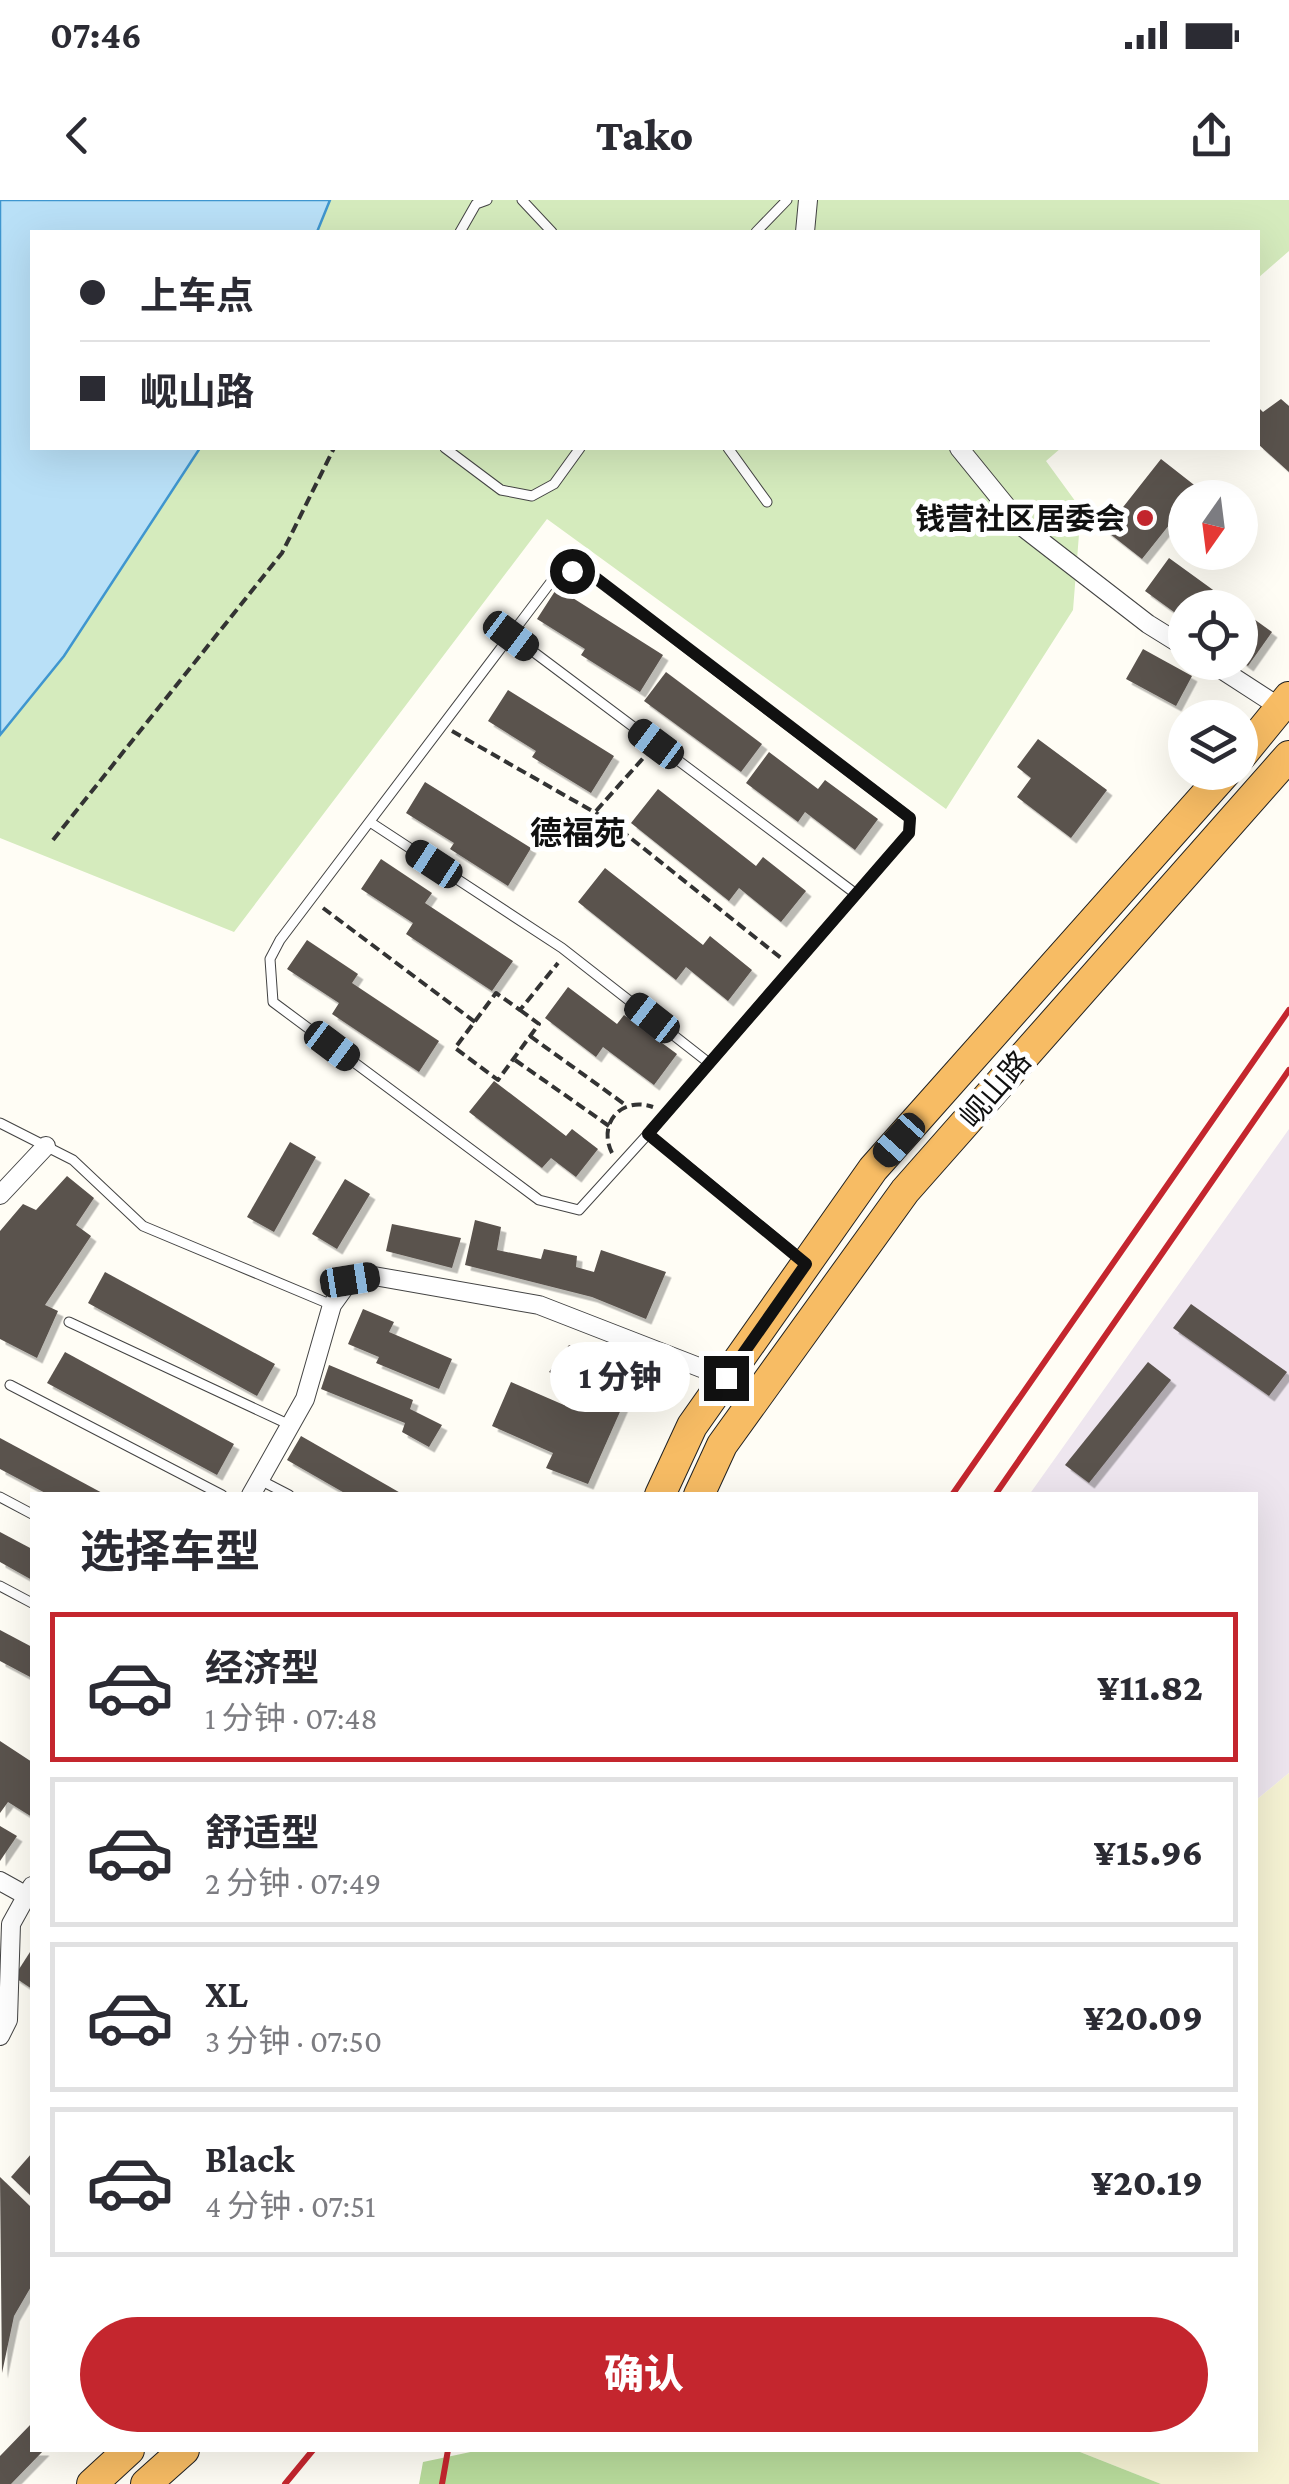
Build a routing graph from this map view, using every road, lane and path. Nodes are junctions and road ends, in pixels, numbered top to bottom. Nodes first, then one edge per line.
1 (487, 200) edge
2 (522, 200) edge
3 (786, 200) edge
4 (808, 200) edge
5 (461, 230) edge
6 (550, 230) edge
7 (758, 230) edge
8 (805, 230) edge
9 (333, 450) edge
10 (448, 450) edge
11 (579, 450) edge
12 (729, 450) edge
13 (961, 450) edge
14 (767, 502) dead end
15 (511, 636) junction
16 (1168, 636) edge
17 (1244, 680) edge
18 (1285, 702) edge
19 (442, 726) junction
20 (1258, 735) edge
21 (656, 744) junction
22 (1289, 756) edge
23 (1210, 790) edge
24 (595, 812) junction
25 (370, 822) junction
26 (53, 840) dead end
27 (856, 894) junction
28 (311, 899) junction
29 (567, 952) junction
30 (792, 968) junction
31 (520, 1010) junction
32 (475, 1022) junction
33 (530, 1036) junction
34 (514, 1059) junction
35 (709, 1063) junction
36 (626, 1106) junction
37 (668, 1112) junction
38 (0, 1123) edge
39 (610, 1126) junction
40 (648, 1134) junction
41 (46, 1146) junction
42 (619, 1166) junction
43 (0, 1195) edge
44 (806, 1264) junction
45 (332, 1304) junction
46 (70, 1322) dead end
47 (726, 1378) junction
48 (10, 1385) dead end
49 (756, 1397) junction
50 (290, 1425) junction
51 (256, 1487) edge
52 (216, 1492) edge
53 (661, 1492) edge
54 (700, 1492) edge
55 (0, 1498) edge
56 (30, 1513) edge
57 (0, 1586) edge
58 (30, 1602) edge
59 (0, 1881) edge
60 (28, 1900) edge
61 (0, 2036) edge
62 (127, 2452) edge
63 (182, 2452) edge
64 (92, 2484) edge
65 (146, 2484) edge

1 - 5 lane
2 - 6 lane
3 - 7 lane
4 - 8 street
9 - 26 path
10 - 11 lane
12 - 14 lane
13 - 16 street
15 - 19 lane
15 - 21 lane
15 - 27 lane
17 - 18 street
18 - 20 highway
19 - 24 path
19 - 25 lane
21 - 24 path
21 - 27 lane
22 - 49 highway, 岘山路
23 - 44 highway, 岘山路
24 - 30 path
25 - 28 lane
25 - 29 lane
27 - 30 lane
28 - 32 path
28 - 42 lane
29 - 31 path
29 - 35 lane
30 - 35 lane
31 - 32 path
31 - 33 path
32 - 34 path
33 - 34 path
33 - 36 path
34 - 39 path
35 - 37 lane
36 - 37 path
36 - 39 path
37 - 40 lane
38 - 41 lane
39 - 42 path
40 - 42 lane
40 - 44 lane
41 - 43 street
41 - 45 lane
44 - 47 highway, 岘山路
45 - 47 street
45 - 50 street
46 - 50 lane
47 - 49 street
47 - 53 highway, 岘山路
48 - 52 lane
49 - 54 highway, 岘山路
50 - 51 street
55 - 56 lane
57 - 58 lane
59 - 60 street
60 - 61 street
62 - 64 highway
63 - 65 highway

